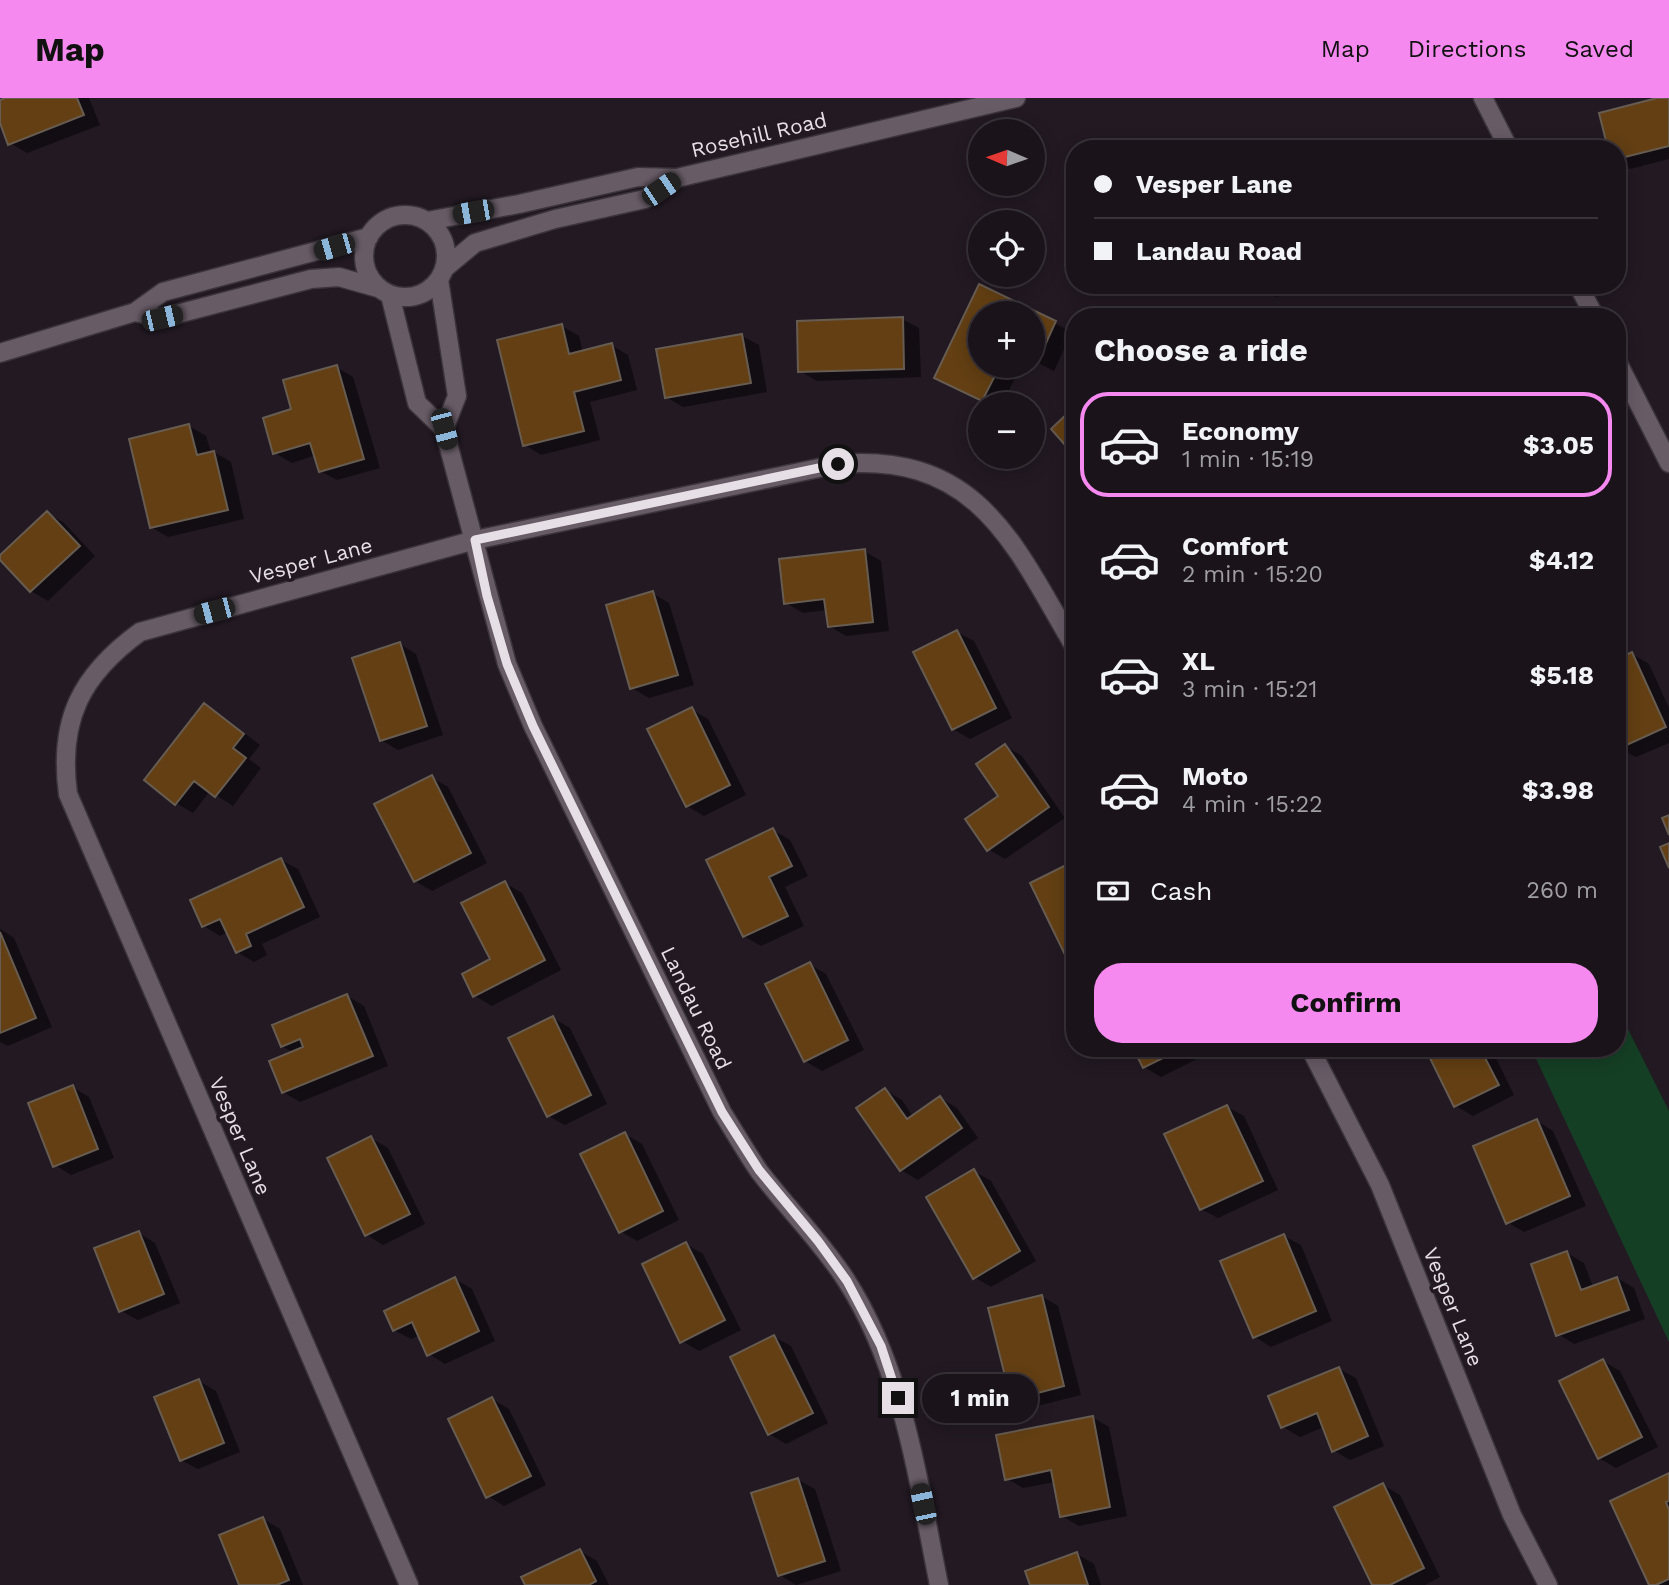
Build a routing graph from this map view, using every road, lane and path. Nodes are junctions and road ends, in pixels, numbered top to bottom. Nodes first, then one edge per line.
1 (1016, 98) edge
2 (1483, 98) edge
3 (1504, 140) edge
4 (677, 178) junction
5 (427, 221) junction
6 (369, 237) junction
7 (442, 274) junction
8 (384, 292) junction
9 (135, 312) junction
10 (0, 353) edge
11 (1626, 379) edge
12 (444, 429) junction
13 (1669, 463) edge
14 (475, 540) junction
15 (1066, 632) edge
16 (1315, 1057) edge
17 (409, 1585) edge
18 (939, 1585) edge
19 (1548, 1585) edge

1 - 4 street, Rosehill Road
2 - 3 street
4 - 5 street, Rosehill Road
4 - 7 street, Rosehill Road
5 - 6 street
5 - 7 street
6 - 8 street
6 - 9 street
7 - 8 street
7 - 12 street
8 - 9 street
8 - 12 street
9 - 10 street
11 - 13 street
12 - 14 street, Landau Road
14 - 15 street, Vesper Lane
14 - 17 street, Vesper Lane
14 - 18 street, Landau Road
16 - 19 street, Vesper Lane

